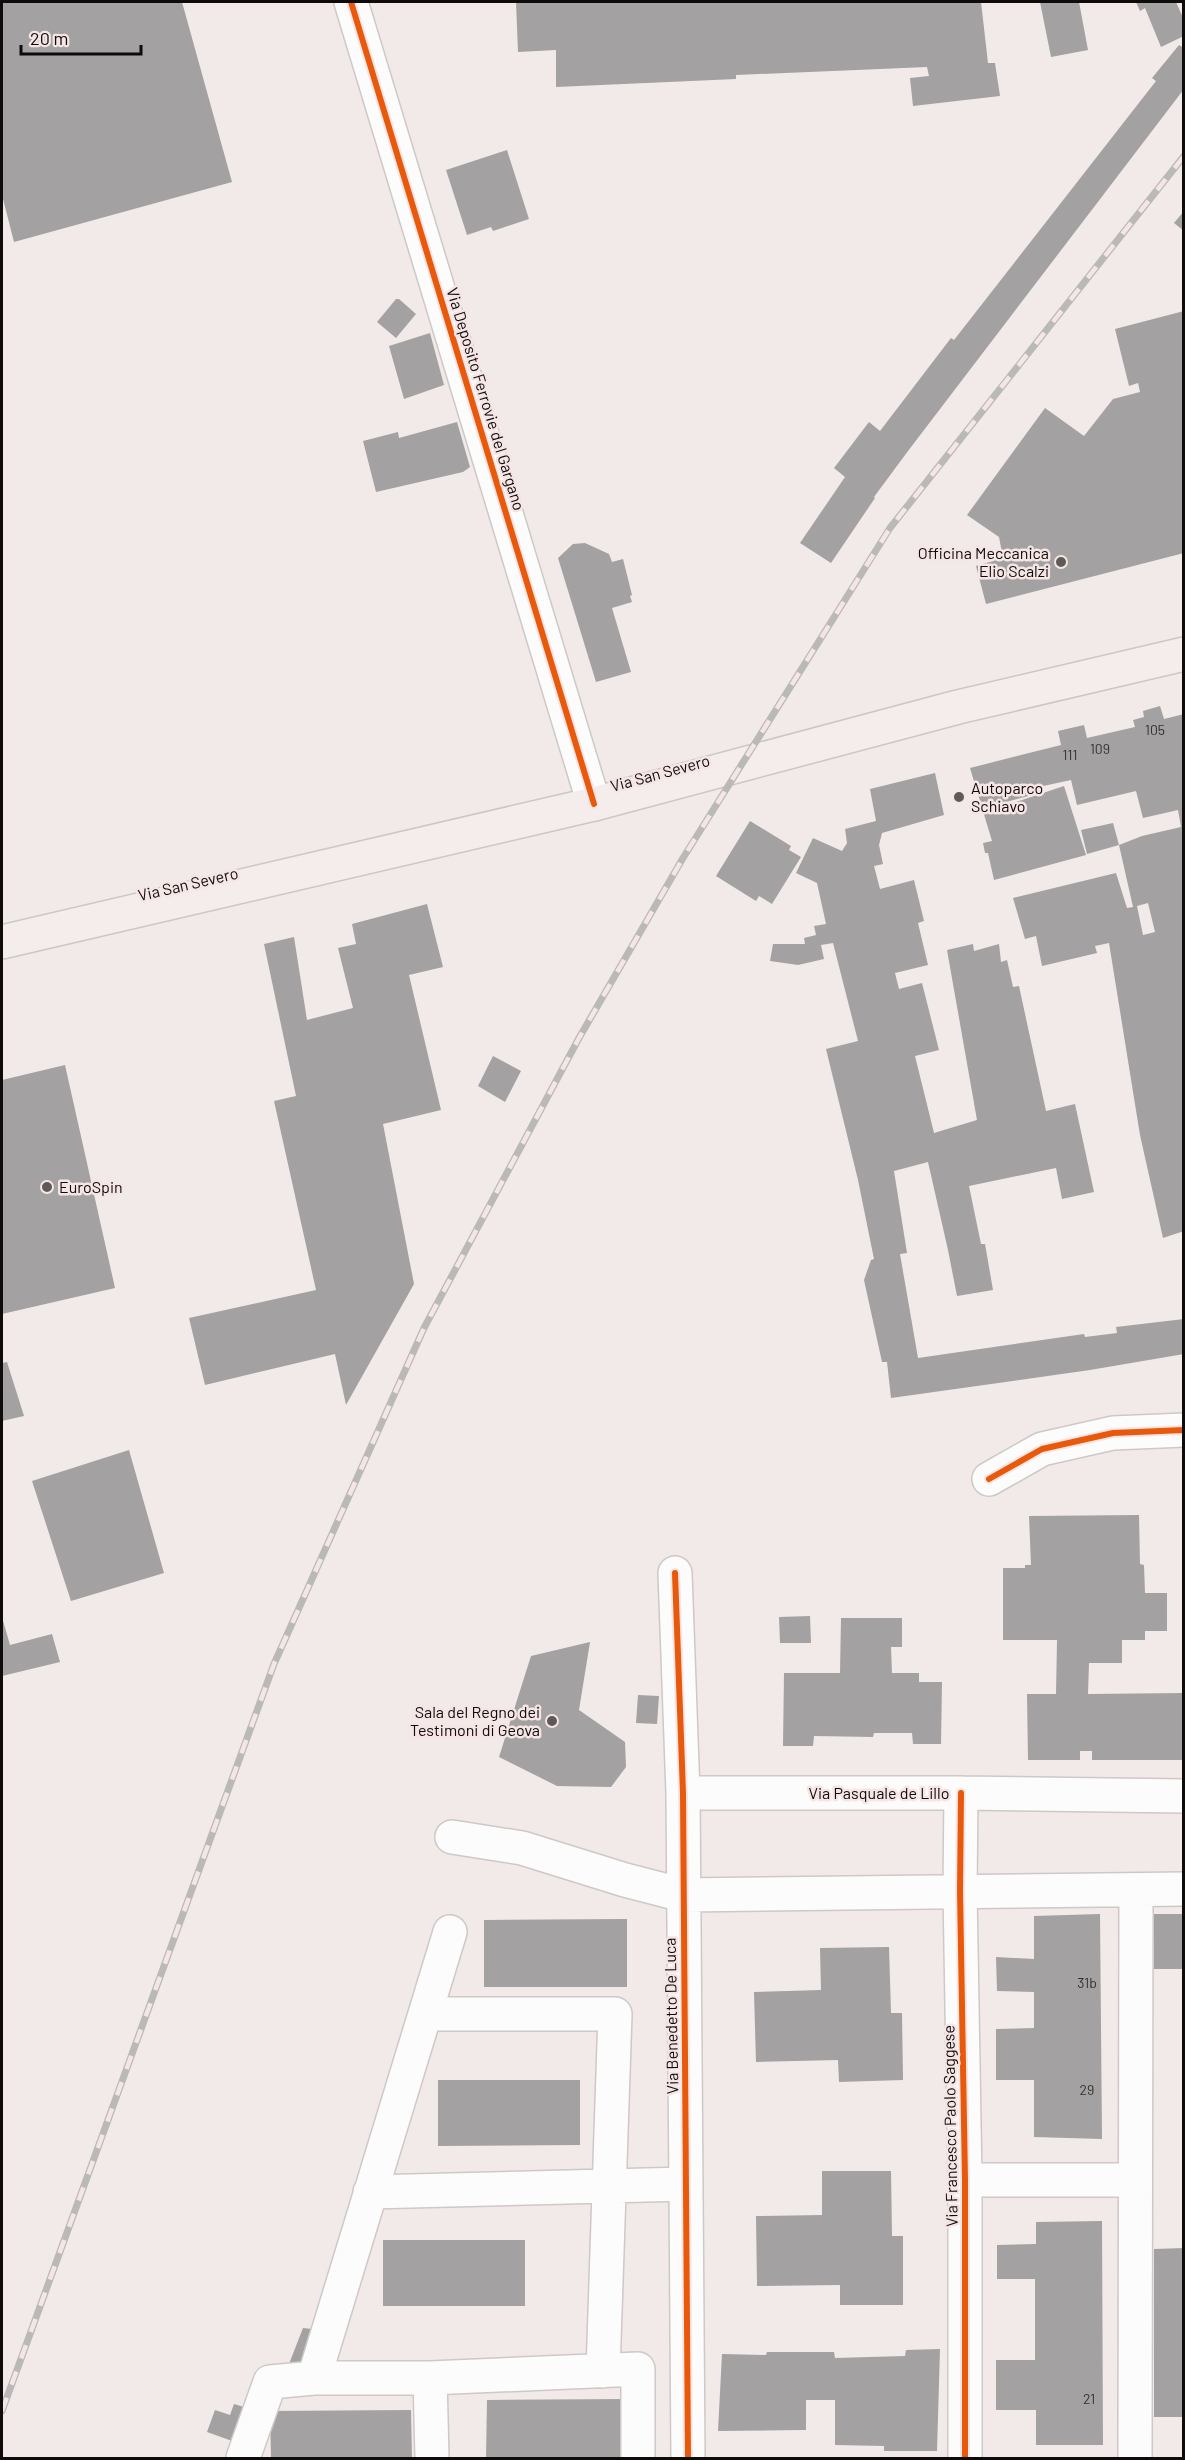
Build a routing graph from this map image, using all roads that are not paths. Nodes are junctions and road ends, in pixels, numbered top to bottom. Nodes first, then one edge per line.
1 (351, 2) edge
2 (1184, 654) edge
3 (594, 804) junction
4 (2, 942) edge
5 (1184, 1430) edge
6 (989, 1479) dead end
7 (675, 1573) dead end
8 (683, 1793) junction
9 (961, 1793) junction
10 (1184, 1796) edge
11 (452, 1837) dead end
12 (1184, 1889) edge
13 (1136, 1890) junction
14 (960, 1891) junction
15 (683, 1895) junction
16 (450, 1932) dead end
17 (426, 2014) junction
18 (965, 2180) junction
19 (1135, 2180) junction
20 (609, 2184) junction
21 (686, 2184) junction
22 (370, 2192) junction
23 (603, 2371) junction
24 (314, 2378) junction
25 (430, 2378) junction
26 (243, 2458) edge
27 (432, 2458) edge
28 (638, 2458) edge
29 (688, 2458) edge
30 (965, 2458) edge
31 (1135, 2458) edge

1 - 3 street, Via Deposito Ferrovie del Gargano
2 - 3 main road, Via San Severo
3 - 4 main road, Via San Severo
5 - 6 street
7 - 8 street, Via Benedetto De Luca
8 - 9 street, Via Pasquale de Lillo
8 - 15 street, Via Benedetto De Luca
9 - 10 street, Via Pasquale de Lillo
9 - 14 street, Via Francesco Paolo Saggese
11 - 15 street
12 - 13 street
13 - 14 street
13 - 19 street
14 - 15 street
14 - 18 street, Via Francesco Paolo Saggese
15 - 21 street, Via Benedetto De Luca
16 - 17 street
17 - 20 street
17 - 22 street
18 - 19 street, Via Francesco Paolo Saggese
18 - 30 street, Via Francesco Paolo Saggese
19 - 31 street
20 - 21 street
20 - 22 street
20 - 23 street
21 - 29 street, Via Benedetto De Luca
22 - 24 street
23 - 25 street
23 - 28 street
24 - 25 street
24 - 26 street
25 - 27 street

